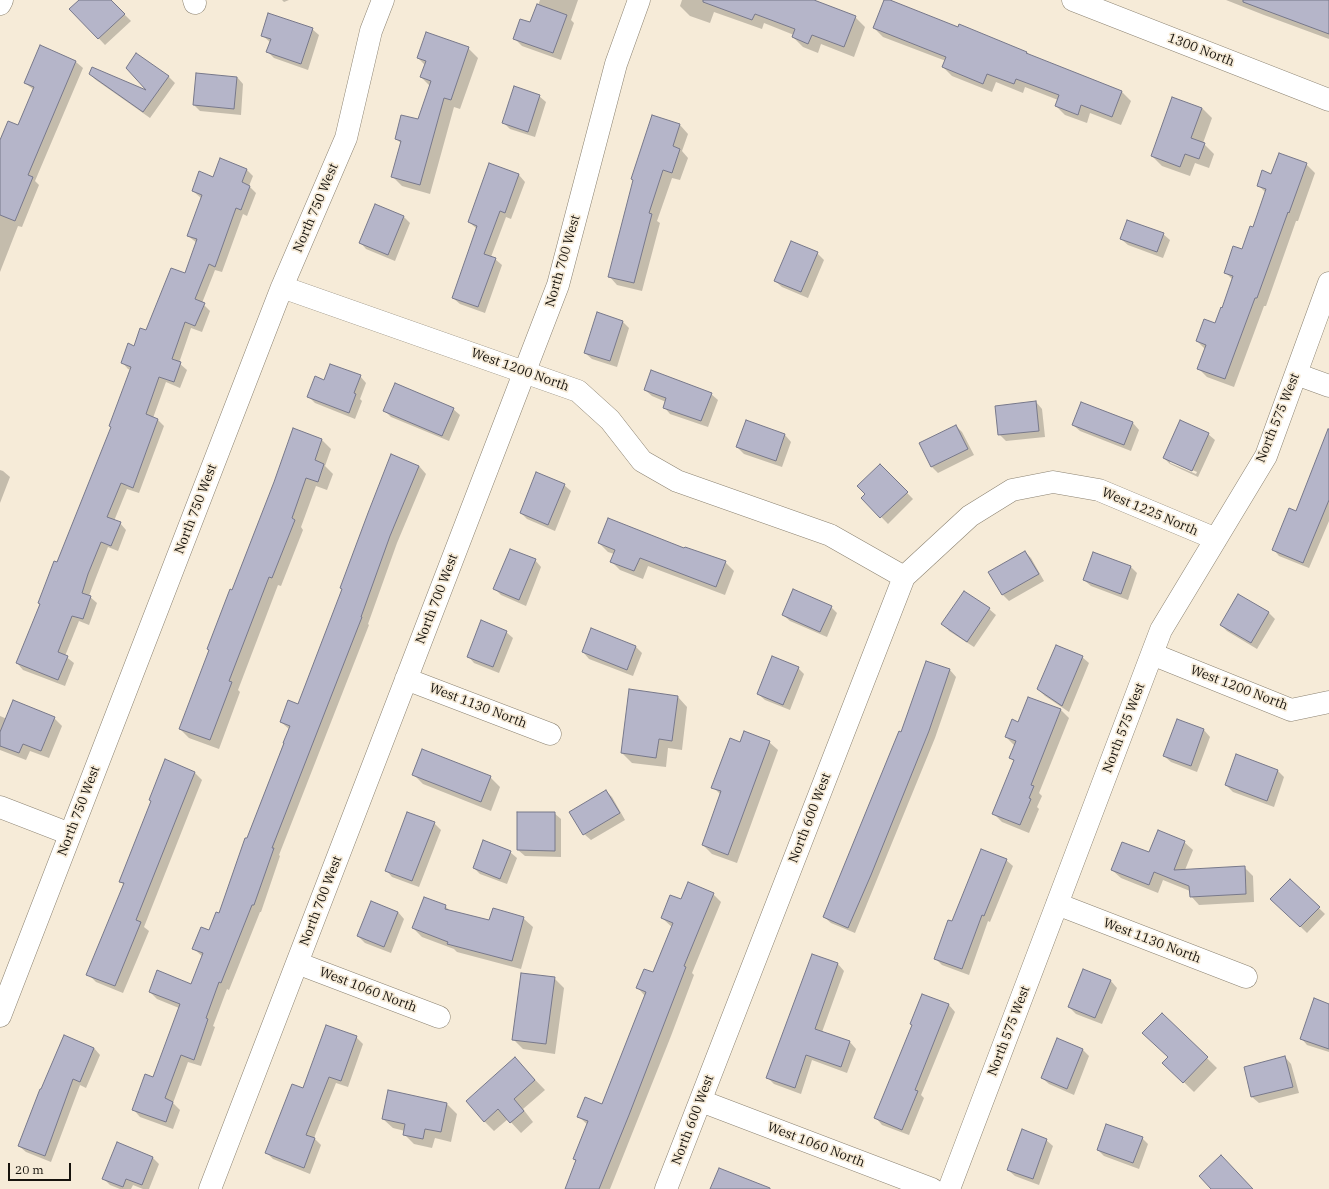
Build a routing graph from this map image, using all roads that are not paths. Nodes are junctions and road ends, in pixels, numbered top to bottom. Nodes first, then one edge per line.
1 (2, 0) edge
2 (383, 0) edge
3 (639, 0) edge
4 (1073, 0) edge
5 (0, 4) edge
6 (1329, 100) edge
7 (1329, 283) edge
8 (282, 287) junction
9 (525, 372) junction
10 (1296, 374) junction
11 (1329, 386) edge
12 (1012, 490) joint
13 (1216, 539) junction
14 (904, 577) junction
15 (1152, 654) junction
16 (406, 679) junction
17 (1329, 702) edge
18 (550, 734) dead end
19 (0, 807) edge
20 (70, 834) junction
21 (1057, 904) junction
22 (297, 963) junction
23 (1246, 978) dead end
24 (0, 1016) edge
25 (439, 1017) dead end
26 (701, 1101) junction
27 (210, 1189) edge
28 (666, 1189) edge
29 (932, 1189) edge
30 (949, 1189) edge

1 - 5 street
2 - 8 street, North 750 West
3 - 9 street, North 700 West
4 - 6 street, 1300 North
7 - 10 street, North 575 West
8 - 9 street, West 1200 North
8 - 20 street, North 750 West
9 - 14 street, West 1200 North
9 - 16 street, North 700 West
10 - 11 street
10 - 13 street, North 575 West
12 - 13 street, West 1225 North
12 - 14 street, North 600 West
13 - 15 street, North 575 West
14 - 26 street, North 600 West
15 - 17 street, West 1200 North
15 - 21 street, North 575 West
16 - 18 street, West 1130 North
16 - 22 street, North 700 West
19 - 20 street
20 - 24 street, North 750 West
21 - 23 street, West 1130 North
21 - 30 street, North 575 West
22 - 25 street, West 1060 North
22 - 27 street, North 700 West
26 - 28 street, North 600 West
26 - 29 street, West 1060 North

